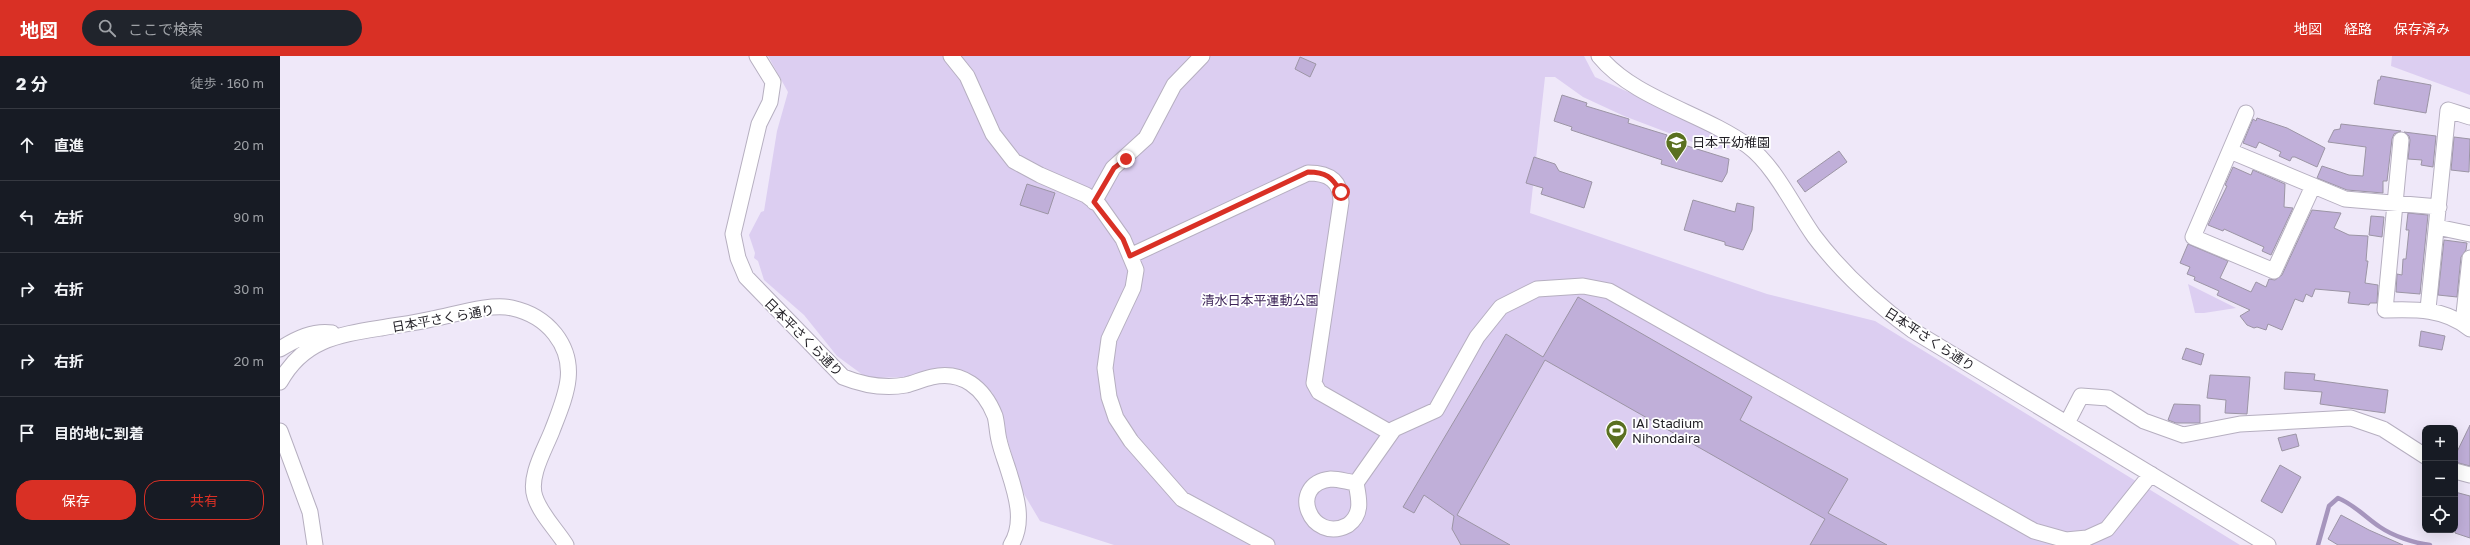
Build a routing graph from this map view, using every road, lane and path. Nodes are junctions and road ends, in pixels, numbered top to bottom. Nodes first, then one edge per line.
1 (757, 56) edge
2 (951, 56) edge
3 (1202, 56) edge
4 (1599, 56) edge
5 (2246, 113) dead end
6 (2470, 118) edge
7 (2401, 140) dead end
8 (2230, 151) junction
9 (2313, 186) junction
10 (1094, 202) junction
11 (2395, 203) junction
12 (2438, 207) junction
13 (2437, 227) junction
14 (2470, 234) edge
15 (1130, 256) junction
16 (2470, 258) edge
17 (2428, 309) junction
18 (2466, 326) edge
19 (347, 335) junction
20 (280, 348) edge
21 (280, 382) edge
22 (2067, 423) junction
23 (280, 431) edge
24 (1391, 433) junction
25 (2422, 454) edge
26 (2458, 471) edge
27 (2151, 474) junction
28 (2470, 475) edge
29 (1356, 483) dead end
30 (315, 545) edge
31 (566, 545) edge
32 (1011, 545) edge
33 (1267, 545) edge
34 (2268, 545) edge

1 - 32 street, 日本平さくら通り
2 - 10 street
3 - 10 street
4 - 22 street, 日本平さくら通り
5 - 8 street
6 - 12 street
7 - 11 street
8 - 9 street
8 - 9 street
9 - 11 street
10 - 15 street
11 - 12 street
11 - 17 street
12 - 13 street
13 - 14 street
13 - 17 street
15 - 24 street
15 - 33 street
16 - 18 street
17 - 18 street
19 - 20 street
19 - 21 street, 日本平さくら通り
19 - 31 street, 日本平さくら通り
22 - 25 street
22 - 27 street, 日本平さくら通り
23 - 30 street
24 - 27 street
24 - 29 street
26 - 28 street
27 - 34 street, 日本平さくら通り

